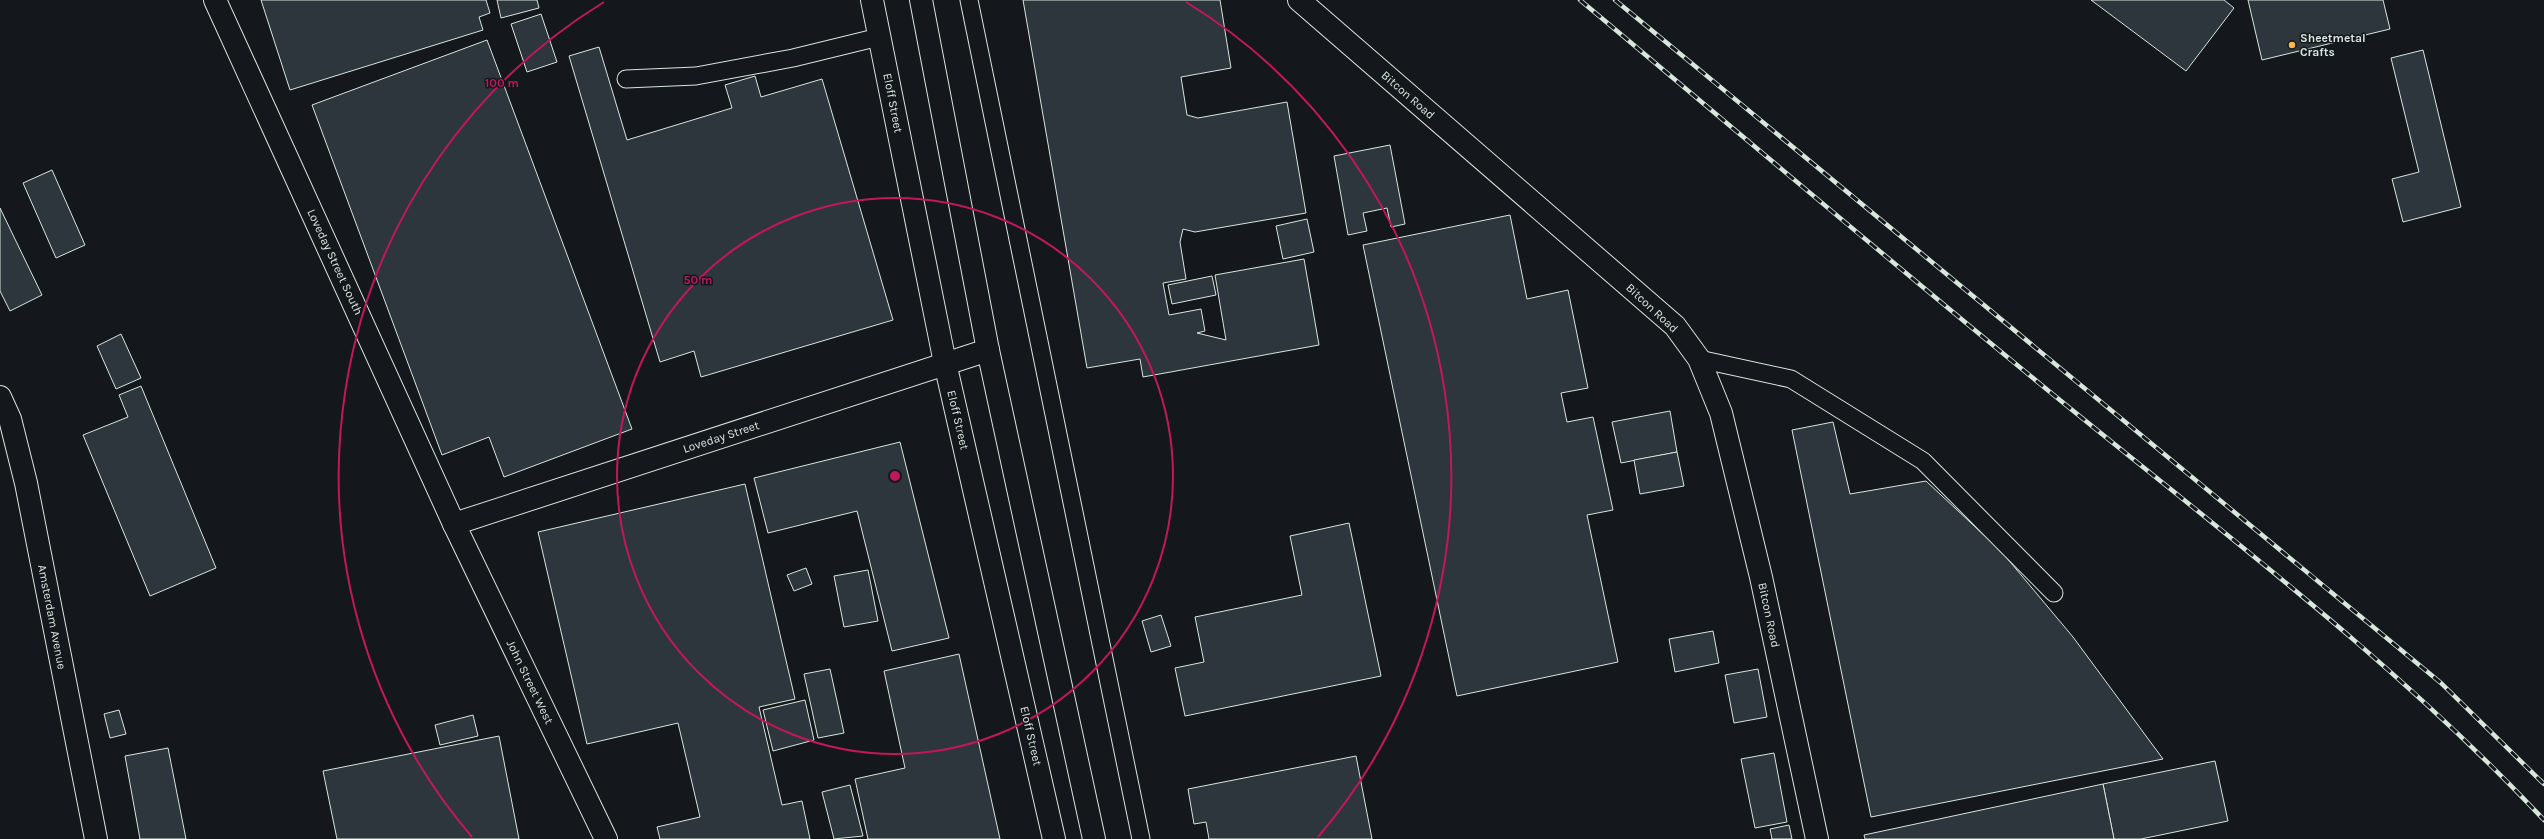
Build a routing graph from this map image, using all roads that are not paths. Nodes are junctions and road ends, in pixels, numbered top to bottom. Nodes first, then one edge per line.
1 (215, 0) edge
2 (872, 0) edge
3 (921, 0) edge
4 (968, 0) edge
5 (1299, 0) edge
6 (879, 37) junction
7 (626, 79) dead end
8 (988, 350) junction
9 (1699, 360) junction
10 (945, 363) junction
11 (0, 397) edge
12 (454, 524) junction
13 (2054, 593) dead end
14 (96, 839) edge
15 (606, 839) edge
16 (1054, 839) edge
17 (1094, 839) edge
18 (1141, 839) edge
19 (1817, 839) edge

1 - 12 street, Loveday Street South
2 - 6 street, Eloff Street
3 - 8 street
4 - 18 lane
5 - 9 street, Bitcon Road
6 - 7 lane
6 - 10 street, Eloff Street
8 - 10 street, Loveday Street
8 - 17 street
9 - 13 lane
9 - 19 street, Bitcon Road
10 - 12 street, Loveday Street
10 - 16 street, Eloff Street
11 - 14 street, Amsterdam Avenue
12 - 15 street, John Street West

